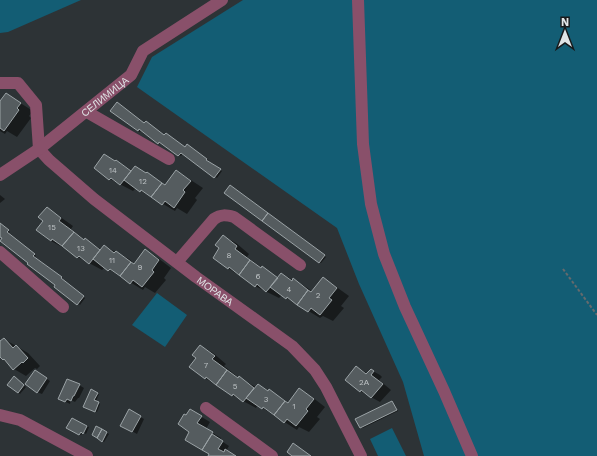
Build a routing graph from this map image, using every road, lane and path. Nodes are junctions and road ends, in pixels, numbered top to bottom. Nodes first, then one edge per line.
1 (222, 0) edge
2 (358, 0) edge
3 (0, 83) edge
4 (87, 112) junction
5 (39, 149) junction
6 (169, 159) dead end
7 (0, 175) edge
8 (0, 252) edge
9 (177, 262) junction
10 (300, 264) dead end
11 (564, 269) dead end
12 (63, 307) dead end
13 (597, 315) edge
14 (206, 408) dead end
15 (0, 415) edge
16 (87, 456) edge
17 (272, 456) edge
18 (361, 456) edge
19 (472, 456) edge

1 - 4 street, СЕЛИМИЦА
2 - 19 street
3 - 5 street
4 - 5 street, СЕЛИМИЦА
4 - 6 street
5 - 7 street, СЕЛИМИЦА
5 - 9 street, МОРАВА
8 - 12 street
9 - 10 street
9 - 18 street, МОРАВА
11 - 13 path
14 - 17 street
15 - 16 street

